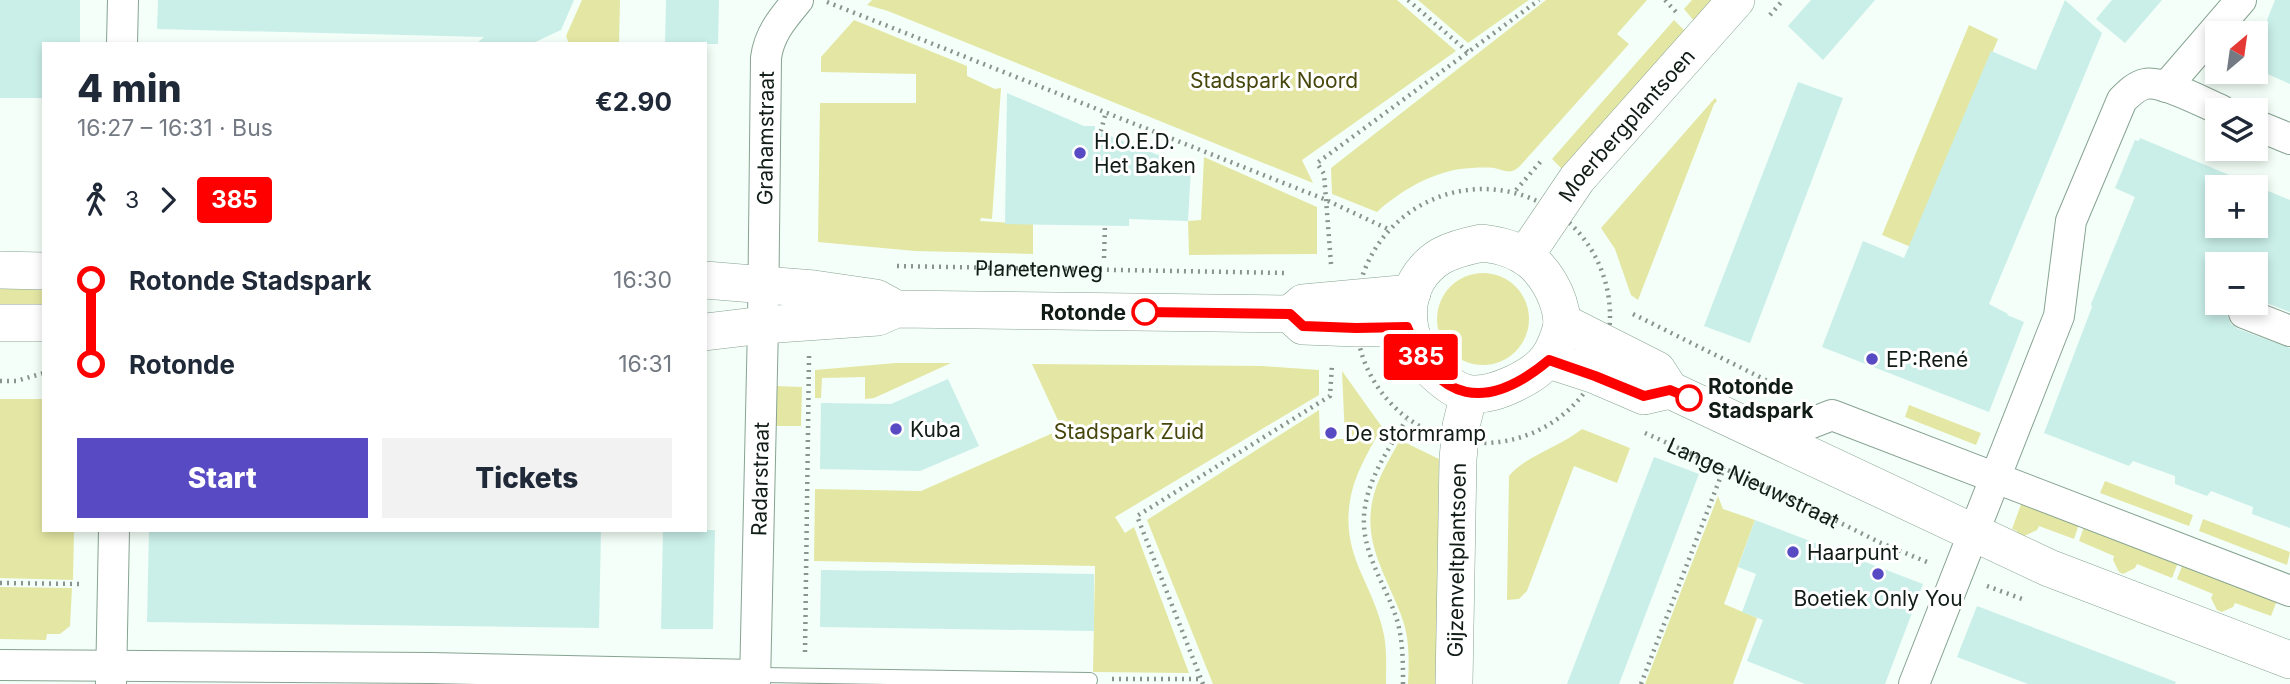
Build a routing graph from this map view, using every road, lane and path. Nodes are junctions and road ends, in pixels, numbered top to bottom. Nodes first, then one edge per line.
1 (124, 0) edge
2 (798, 0) edge
3 (823, 0) edge
4 (1408, 0) edge
5 (1736, 0) edge
6 (2241, 0) edge
7 (122, 42) edge
8 (1468, 52) dead end
9 (2166, 87) junction
10 (2205, 103) edge
11 (1106, 112) junction
12 (2268, 130) edge
13 (1099, 138) dead end
14 (2290, 139) edge
15 (1554, 211) junction
16 (1105, 225) dead end
17 (1390, 230) junction
18 (1525, 256) junction
19 (1369, 257) junction
20 (1104, 258) dead end
21 (1359, 262) dead end
22 (887, 265) dead end
23 (0, 270) edge
24 (1331, 270) dead end
25 (42, 271) edge
26 (1296, 273) dead end
27 (707, 280) edge
28 (763, 286) junction
29 (1610, 303) junction
30 (1616, 306) dead end
31 (896, 309) junction
32 (1623, 309) dead end
33 (1410, 310) junction
34 (2249, 315) edge
35 (1352, 320) junction
36 (1562, 322) junction
37 (0, 323) edge
38 (42, 323) edge
39 (2290, 331) edge
40 (707, 332) edge
41 (762, 342) junction
42 (822, 354) dead end
43 (809, 355) junction
44 (1549, 360) junction
45 (42, 374) edge
46 (0, 381) edge
47 (1592, 383) junction
48 (1469, 394) junction
49 (1832, 415) junction
50 (1406, 419) junction
51 (1643, 432) dead end
52 (1773, 438) junction
53 (1460, 440) junction
54 (1724, 468) junction
55 (1996, 478) junction
56 (114, 532) edge
57 (1973, 534) junction
58 (1956, 573) junction
59 (0, 583) edge
60 (114, 584) junction
61 (2290, 591) edge
62 (2034, 604) dead end
63 (2290, 660) edge
64 (0, 664) edge
65 (112, 674) edge
66 (431, 676) edge
67 (804, 676) junction
68 (755, 679) edge
69 (1200, 679) dead end
70 (1090, 680) joint
71 (1403, 684) edge
72 (1454, 684) edge
73 (1641, 684) edge
74 (1914, 684) edge

1 - 7 street
2 - 28 street, Grahamstraat
3 - 11 path
4 - 8 path
5 - 15 street, Moerbergplantsoen
6 - 9 street
9 - 10 street
9 - 55 street
11 - 13 path
11 - 17 path
12 - 14 street
15 - 17 path
15 - 18 street, Moerbergplantsoen
15 - 29 path
16 - 20 path
17 - 19 path
18 - 33 street
18 - 36 street
19 - 21 path
19 - 35 path
22 - 26 path, Planetenweg
23 - 25 street
24 - 35 path
27 - 28 street, Planetenweg
28 - 31 street, Planetenweg
28 - 41 street, Radarstraat
29 - 30 path
29 - 47 path
31 - 35 street, Planetenweg
31 - 41 street, Planetenweg
32 - 49 path
33 - 35 street, Planetenweg
33 - 48 street
34 - 39 street
35 - 50 path
36 - 44 street
36 - 47 street
37 - 38 street
40 - 41 street, Planetenweg
41 - 43 path
41 - 68 street, Radarstraat
42 - 43 path
43 - 67 path
44 - 47 street
44 - 48 street
45 - 46 path
47 - 52 street
47 - 53 path
48 - 53 street, Gijzenveltplantsoen
49 - 52 street
49 - 55 street
50 - 53 path
50 - 71 path
51 - 54 path, Lange Nieuwstraat
52 - 57 street
53 - 72 street, Gijzenveltplantsoen
54 - 58 path, Lange Nieuwstraat
54 - 73 path
55 - 57 street
55 - 61 street
56 - 60 street
57 - 58 street
57 - 63 street
58 - 62 path, Lange Nieuwstraat
58 - 74 street
59 - 60 path
60 - 65 street
64 - 65 street
65 - 66 street
66 - 68 street
67 - 68 lane
67 - 70 lane
69 - 70 path

